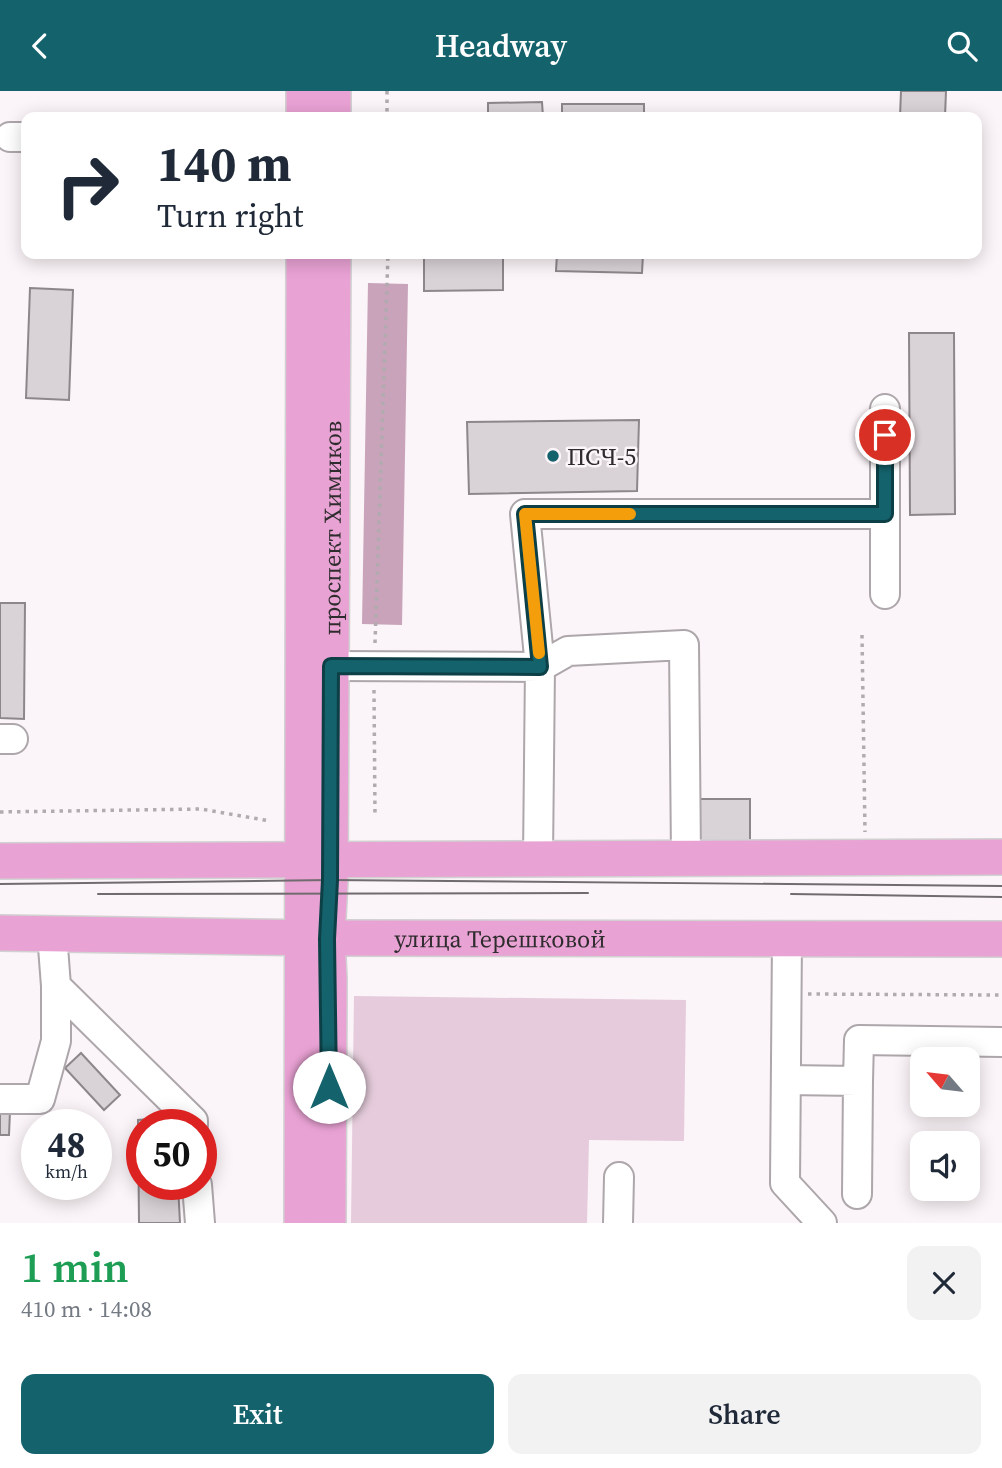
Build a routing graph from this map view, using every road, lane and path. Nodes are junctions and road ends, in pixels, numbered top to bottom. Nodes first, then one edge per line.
1 (304, 91) edge
2 (333, 91) edge
3 (387, 91) edge
4 (304, 112) edge
5 (333, 112) edge
6 (387, 112) edge
7 (304, 259) edge
8 (333, 259) edge
9 (388, 259) edge
10 (885, 409) dead end
11 (885, 514) junction
12 (885, 594) dead end
13 (862, 635) dead end
14 (331, 666) junction
15 (374, 666) junction
16 (540, 667) junction
17 (0, 812) edge
18 (375, 816) dead end
19 (270, 821) dead end
20 (686, 857) junction
21 (865, 857) junction
22 (1002, 857) edge
23 (538, 858) junction
24 (316, 859) junction
25 (0, 861) edge
26 (0, 933) edge
27 (52, 934) junction
28 (315, 938) junction
29 (787, 939) junction
30 (1002, 939) edge
31 (56, 986) junction
32 (787, 994) junction
33 (1002, 995) edge
34 (1002, 1042) edge
35 (786, 1080) junction
36 (858, 1081) junction
37 (0, 1099) edge
38 (181, 1109) edge
39 (619, 1177) dead end
40 (857, 1194) dead end
41 (198, 1200) edge
42 (200, 1223) edge
43 (302, 1223) edge
44 (328, 1223) edge
45 (618, 1223) edge
46 (822, 1223) edge

1 - 4 main road
2 - 5 main road
3 - 6 path
7 - 24 main road, проспект Химиков
8 - 14 main road, проспект Химиков
9 - 15 path
10 - 11 lane
11 - 12 lane
11 - 16 lane
13 - 21 path
14 - 15 lane
14 - 24 main road, проспект Химиков
15 - 16 lane
15 - 18 path
16 - 20 lane
16 - 23 lane
17 - 19 path
20 - 21 main road
20 - 23 main road
21 - 22 main road
23 - 24 main road
24 - 25 main road
24 - 28 main road, проспект Химиков
26 - 27 main road, улица Терешковой
27 - 28 main road, улица Терешковой
27 - 31 lane
28 - 29 main road, улица Терешковой
28 - 43 main road, проспект Химиков
28 - 44 main road, проспект Химиков
29 - 30 main road, улица Терешковой
29 - 32 lane
31 - 37 lane
31 - 38 lane
32 - 33 path
32 - 35 lane
34 - 36 lane
35 - 36 lane
35 - 46 lane
36 - 40 lane
39 - 45 lane
41 - 42 lane

